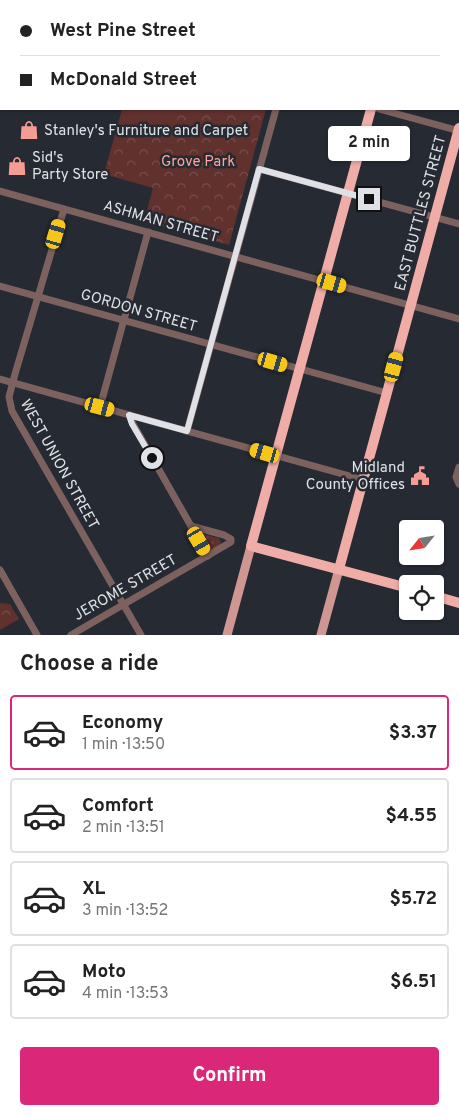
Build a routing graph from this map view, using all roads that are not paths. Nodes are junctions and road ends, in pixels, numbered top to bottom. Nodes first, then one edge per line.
1 (276, 110) edge
2 (370, 110) edge
3 (383, 110) edge
4 (459, 130) edge
5 (259, 169) junction
6 (0, 191) edge
7 (348, 193) junction
8 (64, 209) junction
9 (435, 218) junction
10 (459, 224) edge
11 (148, 232) junction
12 (235, 256) junction
13 (323, 281) junction
14 (0, 286) edge
15 (37, 296) junction
16 (411, 306) junction
17 (459, 319) edge
18 (124, 320) junction
19 (211, 344) junction
20 (299, 369) junction
21 (0, 379) edge
22 (13, 382) junction
23 (387, 394) junction
24 (100, 407) junction
25 (129, 415) junction
26 (187, 431) junction
27 (276, 456) junction
28 (459, 467) edge
29 (364, 480) junction
30 (459, 484) edge
31 (191, 526) junction
32 (251, 546) junction
33 (208, 556) junction
34 (0, 570) edge
35 (339, 570) junction
36 (399, 586) edge
37 (444, 599) edge
38 (459, 603) edge
39 (123, 605) junction
40 (37, 635) edge
41 (72, 635) edge
42 (141, 635) edge
43 (227, 635) edge
44 (321, 635) edge

1 - 5 street
2 - 7 highway
3 - 4 street
4 - 9 highway, EAST BUTTLES STREET
5 - 7 street
5 - 12 street
6 - 8 street, ASHMAN STREET
7 - 9 street
7 - 13 highway
8 - 11 street, ASHMAN STREET
8 - 15 street, WEST UNION STREET
9 - 10 street
9 - 16 highway, EAST BUTTLES STREET
11 - 12 street, ASHMAN STREET
11 - 18 street
12 - 13 street, ASHMAN STREET
12 - 19 street
13 - 16 street, ASHMAN STREET
13 - 20 highway
14 - 15 street, GORDON STREET
15 - 18 street, GORDON STREET
15 - 22 street, WEST UNION STREET
16 - 17 street, ASHMAN STREET
16 - 23 highway, EAST BUTTLES STREET
18 - 19 street, GORDON STREET
18 - 24 street
19 - 20 street, GORDON STREET
19 - 26 street
20 - 23 street, GORDON STREET
20 - 27 highway
21 - 22 street
22 - 24 street
22 - 39 street, WEST UNION STREET
23 - 29 highway, EAST BUTTLES STREET
24 - 25 street
25 - 26 street
25 - 31 street
26 - 27 street
27 - 29 street
27 - 32 highway
28 - 30 street
29 - 35 highway, EAST BUTTLES STREET
31 - 33 street
31 - 33 street, JEROME STREET
32 - 35 highway
32 - 43 main road
33 - 39 street, JEROME STREET
34 - 40 street
35 - 36 highway
35 - 44 main road
37 - 38 highway
39 - 41 street, JEROME STREET
39 - 42 street, WEST UNION STREET

